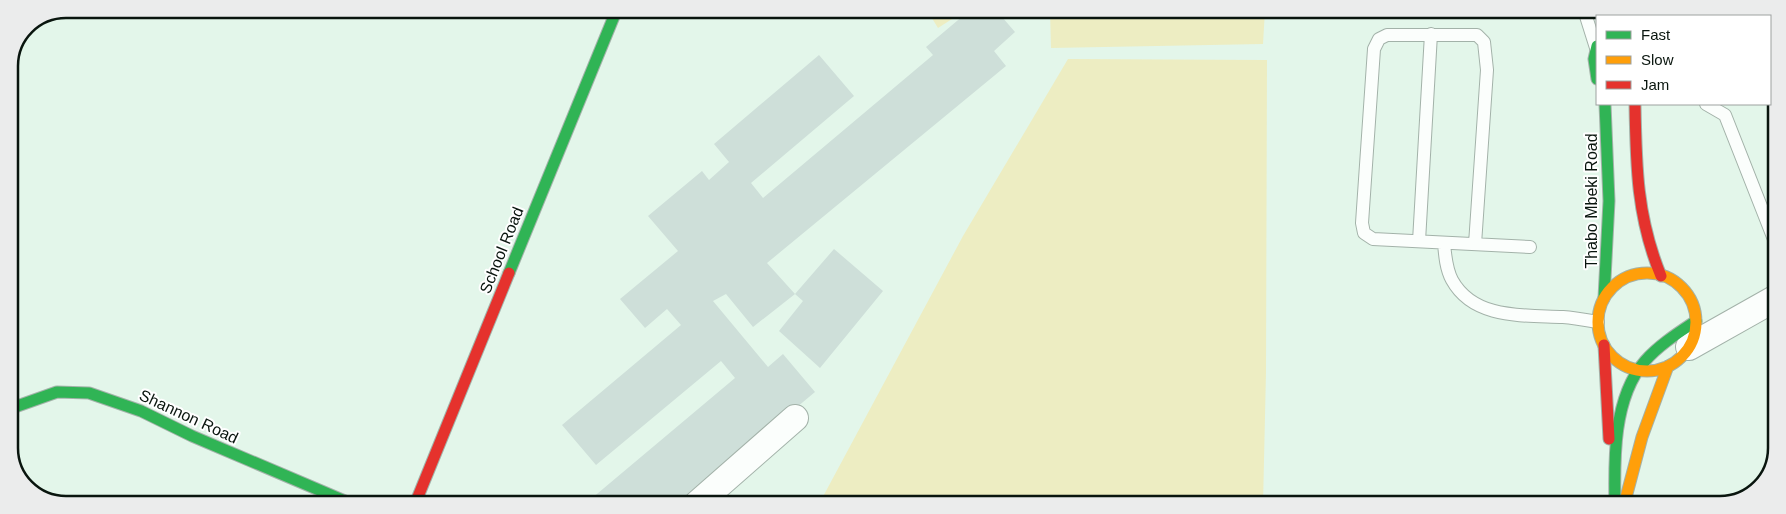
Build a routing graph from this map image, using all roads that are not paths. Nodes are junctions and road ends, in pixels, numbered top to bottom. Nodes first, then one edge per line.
1 (613, 18) edge
2 (1587, 18) edge
3 (1431, 34) junction
4 (1596, 44) edge
5 (1596, 55) edge
6 (1596, 76) edge
7 (1605, 105) edge
8 (1635, 105) edge
9 (1708, 105) edge
10 (1768, 224) edge
11 (1419, 241) junction
12 (1444, 243) junction
13 (1475, 244) junction
14 (1530, 247) dead end
15 (1661, 276) junction
16 (1604, 298) junction
17 (1768, 300) edge
18 (1768, 302) edge
19 (1696, 321) junction
20 (1598, 322) junction
21 (1604, 345) junction
22 (1689, 347) junction
23 (1668, 366) junction
24 (1638, 370) junction
25 (18, 406) edge
26 (795, 418) dead end
27 (1614, 473) junction
28 (333, 496) edge
29 (418, 496) edge
30 (706, 496) edge
31 (1615, 496) edge
32 (1626, 496) edge

1 - 29 main road, School Road
2 - 4 lane
3 - 11 lane
3 - 11 lane
3 - 13 lane
5 - 6 main road
7 - 16 main road, Thabo Mbeki Road
8 - 15 main road
9 - 10 lane
11 - 12 lane
12 - 13 lane
12 - 20 lane
13 - 14 lane
15 - 16 main road
15 - 19 main road
16 - 20 main road
17 - 19 street
18 - 22 street
19 - 22 main road
19 - 24 main road
20 - 21 main road
21 - 24 main road
21 - 27 main road
22 - 23 main road
23 - 24 main road
23 - 32 main road
24 - 27 main road
25 - 28 main road, Shannon Road
26 - 30 street
27 - 31 main road

